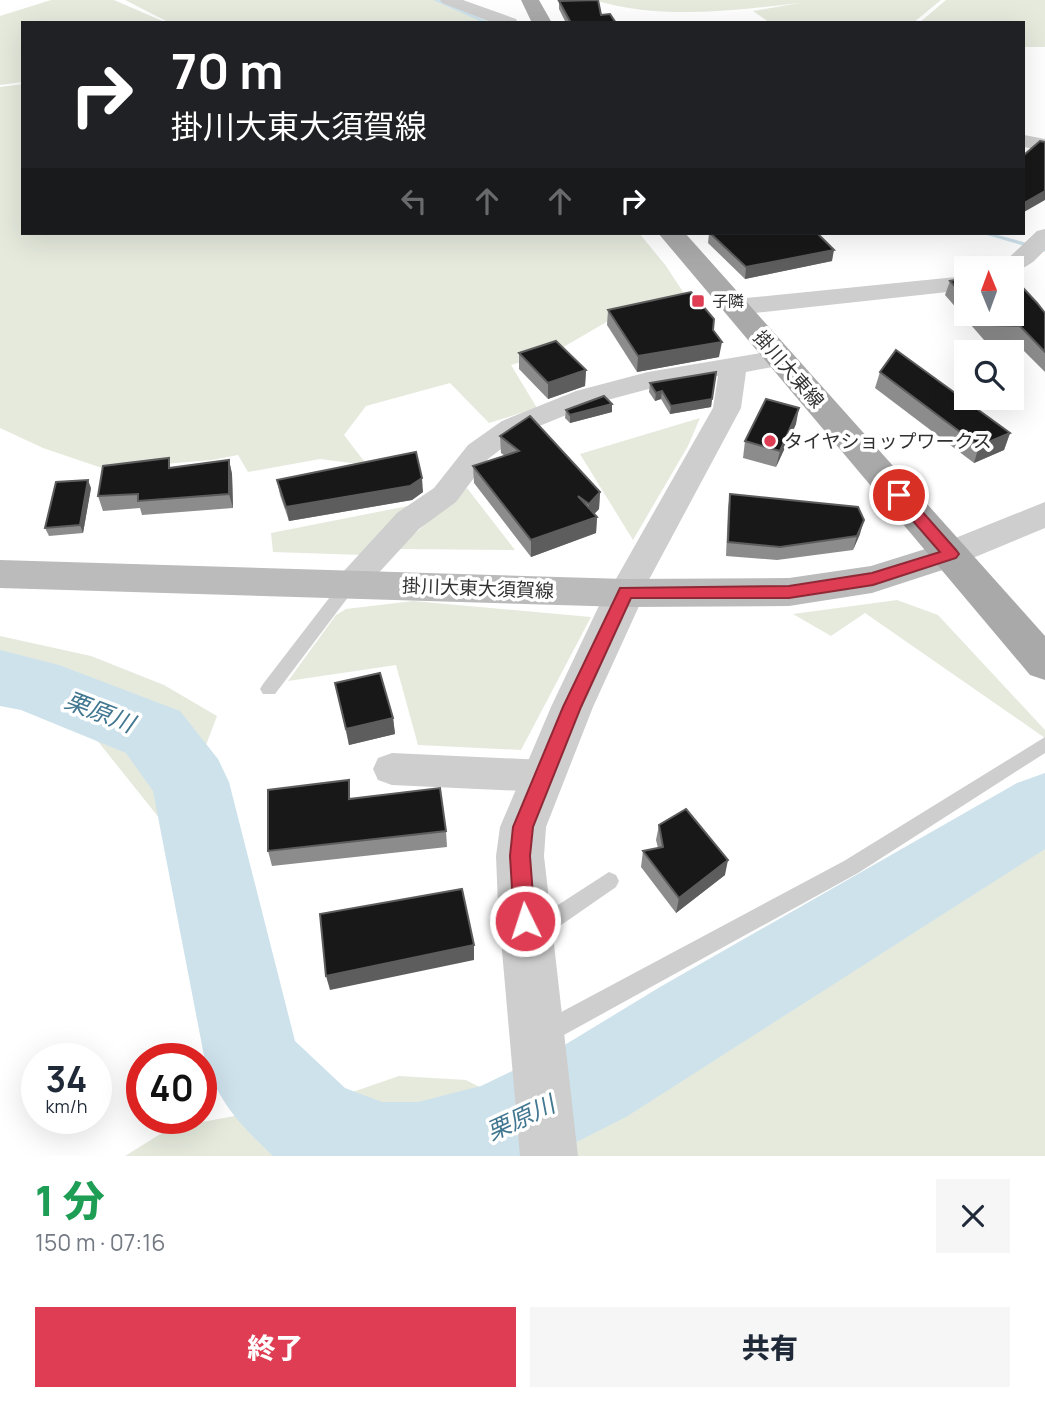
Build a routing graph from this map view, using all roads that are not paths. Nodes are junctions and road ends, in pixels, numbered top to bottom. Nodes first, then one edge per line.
1 (449, 0) edge
2 (530, 0) edge
3 (505, 21) edge
4 (541, 21) edge
5 (1025, 141) edge
6 (1045, 145) edge
7 (673, 235) edge
8 (1038, 242) edge
9 (1023, 256) edge
10 (954, 284) edge
11 (736, 307) junction
12 (779, 358) junction
13 (733, 366) junction
14 (1045, 514) edge
15 (951, 554) junction
16 (0, 574) edge
17 (349, 584) junction
18 (625, 593) junction
19 (1045, 664) edge
20 (269, 689) dead end
21 (1045, 744) edge
22 (392, 769) dead end
23 (544, 776) junction
24 (609, 881) dead end
25 (527, 937) junction
26 (539, 1050) junction
27 (550, 1156) edge

1 - 3 street
2 - 4 main road
5 - 6 street
7 - 11 main road, 掛川大東線
8 - 9 street
10 - 11 street
11 - 12 main road, 掛川大東線
12 - 13 street
12 - 15 main road, 掛川大東線
13 - 17 street
13 - 18 street
14 - 15 street
15 - 18 main road, 掛川大東大須賀線
15 - 19 main road, 掛川大東線
16 - 17 main road, 掛川大東大須賀線
17 - 18 main road, 掛川大東大須賀線
17 - 20 lane
18 - 23 street
21 - 26 lane
22 - 23 street
23 - 25 street
24 - 25 lane
25 - 26 street
26 - 27 street

